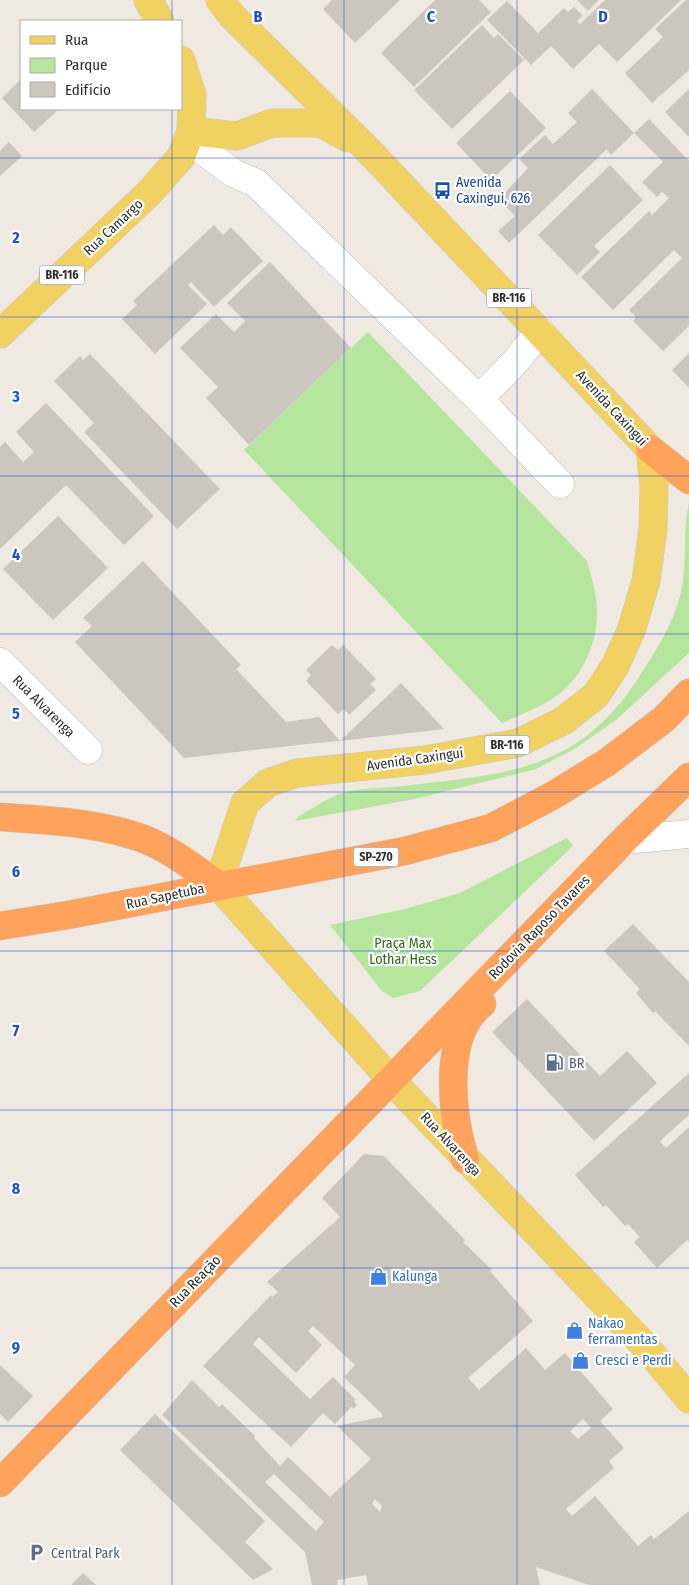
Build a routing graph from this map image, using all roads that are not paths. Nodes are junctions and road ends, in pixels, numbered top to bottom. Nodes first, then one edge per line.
1 (148, 0) edge
2 (220, 0) edge
3 (159, 20) edge
4 (182, 63) edge
5 (190, 136) junction
6 (236, 136) junction
7 (367, 148) junction
8 (234, 173) junction
9 (540, 331) junction
10 (0, 334) edge
11 (479, 399) junction
12 (650, 450) junction
13 (689, 480) edge
14 (560, 484) dead end
15 (0, 662) edge
16 (689, 693) edge
17 (88, 750) dead end
18 (689, 777) edge
19 (0, 817) edge
20 (689, 834) edge
21 (624, 840) junction
22 (218, 885) junction
23 (0, 926) edge
24 (502, 966) junction
25 (391, 1080) junction
26 (465, 1159) junction
27 (689, 1399) edge
28 (0, 1483) edge

1 - 3 main road
2 - 7 main road, BR-116
4 - 5 main road, BR-116
5 - 6 main road, BR-116
5 - 8 street
5 - 10 main road, Rua Camargo / BR-116
6 - 7 main road, BR-116
6 - 8 street
7 - 9 main road, Avenida Caxingui / BR-116
8 - 11 street
9 - 11 street
9 - 12 main road, Avenida Caxingui / BR-116
11 - 14 street
12 - 13 highway
12 - 22 main road, Avenida Caxingui / BR-116
15 - 17 street, Rua Alvarenga
16 - 22 highway, SP-270
18 - 21 highway, Rodovia Raposo Tavares
19 - 22 highway, Rua Sapetuba
20 - 21 street
21 - 24 highway, Rodovia Raposo Tavares
22 - 23 highway, Rua Sapetuba
22 - 25 main road, Rua Alvarenga
24 - 25 highway, Rodovia Raposo Tavares
24 - 26 highway
25 - 26 main road, Rua Alvarenga
25 - 28 highway, Rua Reação
26 - 27 main road, Rua Alvarenga

